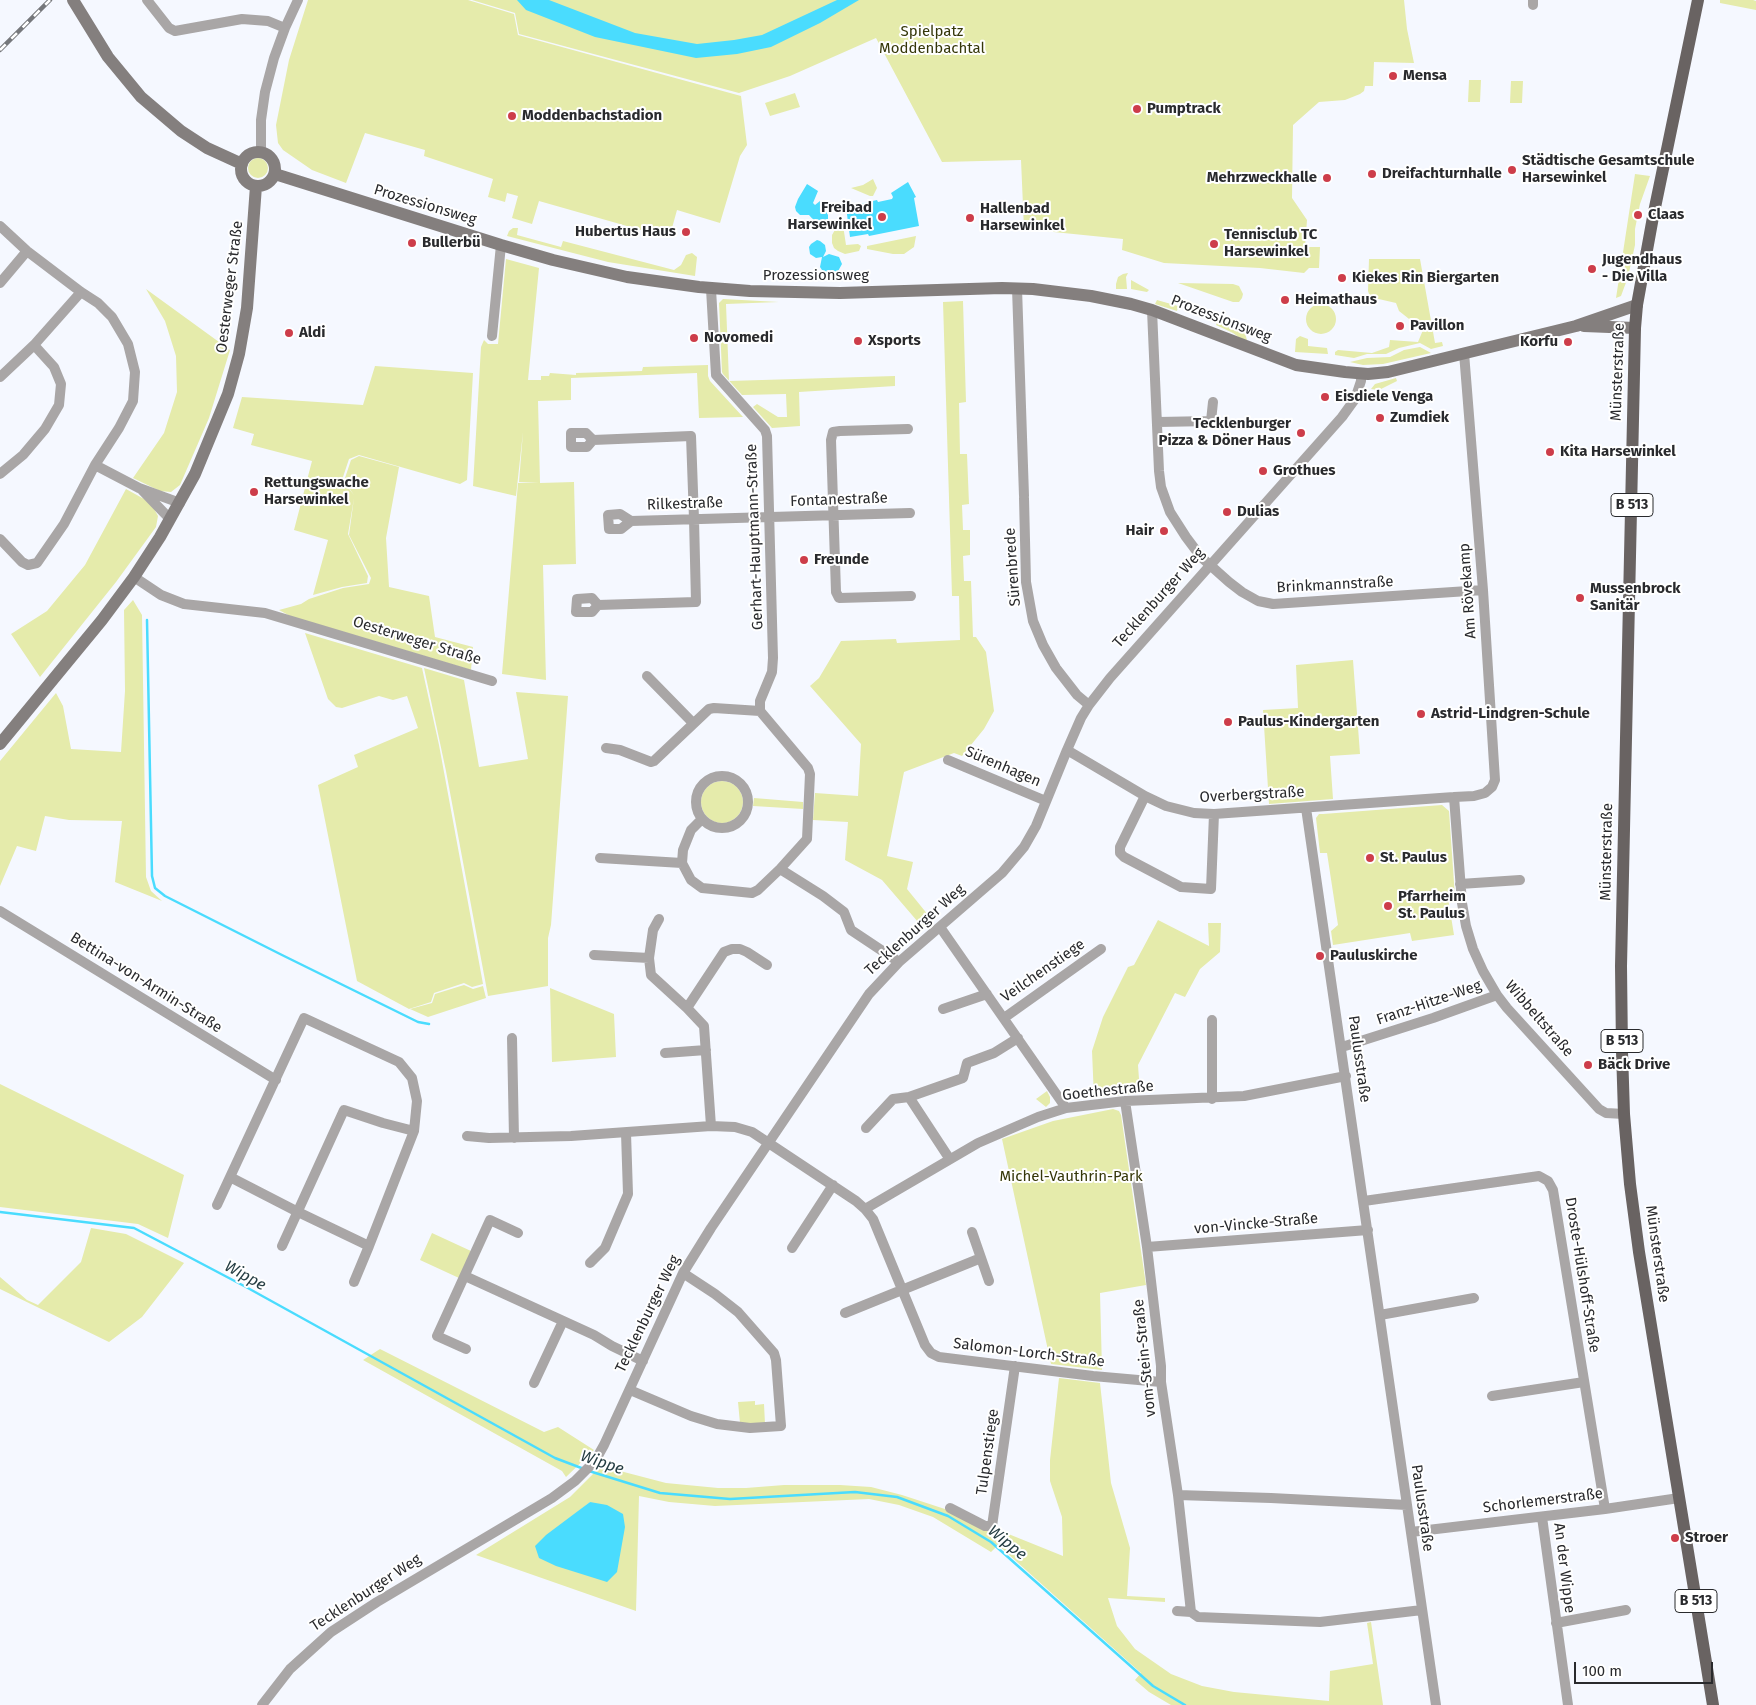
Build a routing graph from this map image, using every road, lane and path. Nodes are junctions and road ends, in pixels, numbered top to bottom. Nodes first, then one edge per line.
1 (73, 0) edge
2 (146, 0) edge
3 (298, 0) edge
4 (1698, 0) edge
5 (285, 28) junction
6 (261, 152) junction
7 (242, 164) junction
8 (274, 174) junction
9 (256, 186) junction
10 (0, 226) edge
11 (501, 246) junction
12 (27, 251) junction
13 (0, 283) edge
14 (1017, 288) junction
15 (712, 289) junction
16 (81, 292) junction
17 (1637, 305) junction
18 (1152, 310) junction
19 (1576, 326) junction
20 (1635, 328) junction
21 (492, 336) dead end
22 (34, 345) junction
23 (1464, 353) junction
24 (1361, 374) junction
25 (0, 377) edge
26 (1213, 402) dead end
27 (1158, 422) junction
28 (908, 429) dead end
29 (593, 440) dead end
30 (95, 465) junction
31 (0, 474) edge
32 (139, 488) junction
33 (180, 503) junction
34 (910, 513) dead end
35 (833, 515) junction
36 (770, 516) junction
37 (170, 519) junction
38 (694, 519) junction
39 (631, 521) dead end
40 (0, 539) edge
41 (1210, 566) junction
42 (134, 577) junction
43 (1483, 590) junction
44 (911, 596) dead end
45 (598, 605) dead end
46 (647, 676) dead end
47 (492, 681) dead end
48 (1089, 705) junction
49 (760, 711) junction
50 (693, 723) junction
51 (0, 744) edge
52 (606, 748) dead end
53 (1067, 750) junction
54 (948, 760) dead end
55 (1145, 796) junction
56 (1454, 798) junction
57 (1046, 801) junction
58 (1306, 808) junction
59 (1214, 814) junction
60 (702, 819) junction
61 (600, 858) dead end
62 (682, 863) junction
63 (780, 869) junction
64 (1520, 880) dead end
65 (1460, 884) junction
66 (0, 911) edge
67 (658, 919) dead end
68 (940, 927) junction
69 (1100, 949) dead end
70 (594, 955) dead end
71 (649, 958) junction
72 (899, 962) junction
73 (767, 965) dead end
74 (986, 994) junction
75 (1497, 995) junction
76 (688, 1008) junction
77 (943, 1009) dead end
78 (1004, 1018) junction
79 (1212, 1020) dead end
80 (512, 1038) dead end
81 (1018, 1038) junction
82 (1342, 1048) junction
83 (706, 1050) junction
84 (665, 1053) dead end
85 (1346, 1076) junction
86 (276, 1080) junction
87 (909, 1096) junction
88 (1212, 1098) junction
89 (1125, 1101) junction
90 (1066, 1108) junction
91 (1624, 1114) junction
92 (711, 1126) junction
93 (866, 1128) dead end
94 (414, 1131) junction
95 (626, 1133) junction
96 (467, 1136) dead end
97 (514, 1138) junction
98 (769, 1142) junction
99 (949, 1158) junction
100 (230, 1177) junction
101 (833, 1185) junction
102 (1364, 1201) junction
103 (217, 1205) dead end
104 (865, 1209) junction
105 (298, 1212) junction
106 (1368, 1230) junction
107 (972, 1232) dead end
108 (518, 1233) dead end
109 (282, 1246) dead end
110 (369, 1246) junction
111 (792, 1248) dead end
112 (1147, 1248) junction
113 (981, 1258) junction
114 (590, 1263) dead end
115 (683, 1273) junction
116 (465, 1276) junction
117 (989, 1281) dead end
118 (354, 1282) dead end
119 (902, 1289) junction
120 (1474, 1298) dead end
121 (845, 1312) dead end
122 (1380, 1316) junction
123 (563, 1321) junction
124 (466, 1348) dead end
125 (643, 1360) junction
126 (1015, 1366) junction
127 (1161, 1382) junction
128 (1584, 1382) junction
129 (534, 1383) dead end
130 (630, 1390) junction
131 (1492, 1396) dead end
132 (1178, 1495) junction
133 (1678, 1498) junction
134 (1407, 1505) junction
135 (950, 1508) dead end
136 (1605, 1509) junction
137 (1542, 1517) junction
138 (1411, 1532) junction
139 (1422, 1610) junction
140 (1626, 1610) dead end
141 (1177, 1611) dead end
142 (1191, 1612) junction
143 (1556, 1624) junction
144 (262, 1705) edge
145 (1436, 1705) edge
146 (1568, 1705) edge
147 (1713, 1705) edge

1 - 7 street
2 - 5 street
3 - 5 street
4 - 17 main road, Münsterstraße / B 513
5 - 6 street
6 - 7 street
6 - 8 street
7 - 9 street
8 - 9 street
8 - 11 street, Prozessionsweg
9 - 33 street, Oesterweger Straße
10 - 12 street
11 - 15 street, Prozessionsweg
11 - 21 street
12 - 13 street
12 - 16 street
14 - 15 street, Prozessionsweg
14 - 18 street, Prozessionsweg
14 - 48 street, Sürenbrede
15 - 36 street, Gerhart-Hauptmann-Straße
16 - 22 street
16 - 30 street
17 - 19 street
17 - 20 main road, Münsterstraße / B 513
18 - 24 street, Prozessionsweg
18 - 27 street, Brinkmannstraße
19 - 20 street
19 - 23 street
20 - 91 main road, Münsterstraße / B 513
22 - 25 street
22 - 31 street
23 - 24 street
23 - 43 street, Am Rövekamp
24 - 41 street, Tecklenburger Weg
26 - 27 street
27 - 41 street, Brinkmannstraße
28 - 35 street
29 - 38 street
30 - 32 street
30 - 40 street
32 - 33 street
32 - 37 street
33 - 37 street, Oesterweger Straße
34 - 35 street, Fontanestraße
35 - 36 street, Fontanestraße
35 - 44 street
36 - 38 street, Rilkestraße
36 - 49 street, Gerhart-Hauptmann-Straße
37 - 42 street, Oesterweger Straße
38 - 39 street, Rilkestraße
38 - 45 street
41 - 43 street, Brinkmannstraße
41 - 48 street, Tecklenburger Weg
42 - 47 street, Oesterweger Straße
42 - 51 street, Oesterweger Straße
43 - 56 street, Am Rövekamp
46 - 50 street
48 - 53 street, Tecklenburger Weg
49 - 50 street
49 - 63 street
50 - 52 street
53 - 55 street, Overbergstraße
53 - 57 street, Tecklenburger Weg
54 - 57 street, Sürenhagen
55 - 59 street, Overbergstraße
55 - 59 street
56 - 58 street, Overbergstraße
56 - 65 street, Wibbeltstraße
57 - 68 street, Tecklenburger Weg
58 - 59 street, Overbergstraße
58 - 82 street, Paulusstraße
60 - 60 street
60 - 62 street
61 - 62 street
62 - 63 street
63 - 72 street
64 - 65 street
65 - 75 street, Wibbeltstraße
66 - 86 street, Bettina-von-Armin-Straße
67 - 71 street
68 - 72 street, Tecklenburger Weg
68 - 74 street
69 - 78 street, Veilchenstiege
70 - 71 street
71 - 76 street
72 - 98 street, Tecklenburger Weg
73 - 76 street
74 - 77 street
74 - 78 street
75 - 82 street, Franz-Hitze-Weg
75 - 91 street, Wibbeltstraße
76 - 83 street
78 - 81 street
79 - 88 street
80 - 97 street
81 - 87 street
81 - 90 street
82 - 85 street, Paulusstraße
83 - 84 street
83 - 92 street
85 - 88 street, Goethestraße
85 - 102 street, Paulusstraße
86 - 94 street
86 - 100 street
87 - 93 street
87 - 99 street
88 - 89 street, Goethestraße
89 - 90 street, Goethestraße
89 - 112 street, vom-Stein-Straße
90 - 99 street, Goethestraße
91 - 133 main road, Münsterstraße / B 513
92 - 95 street, Salomon-Lorch-Straße
92 - 98 street, Salomon-Lorch-Straße
94 - 105 street
94 - 110 street
95 - 97 street, Salomon-Lorch-Straße
95 - 114 street
96 - 97 street, Salomon-Lorch-Straße
98 - 101 street, Salomon-Lorch-Straße
98 - 115 street, Tecklenburger Weg
99 - 104 street, Goethestraße
100 - 103 street
100 - 105 street
101 - 104 street, Salomon-Lorch-Straße
101 - 111 street
102 - 106 street, Paulusstraße
102 - 128 street, Droste-Hülshoff-Straße
104 - 119 street, Salomon-Lorch-Straße
105 - 109 street
105 - 110 street
106 - 112 street, von-Vincke-Straße
106 - 122 street, Paulusstraße
107 - 113 street
108 - 116 street
110 - 118 street
112 - 127 street, vom-Stein-Straße
113 - 117 street
113 - 119 street
115 - 125 street, Tecklenburger Weg
115 - 130 street
116 - 123 street
116 - 124 street
119 - 121 street
119 - 126 street, Salomon-Lorch-Straße
120 - 122 street
122 - 134 street, Paulusstraße
123 - 125 street
123 - 129 street
125 - 130 street, Tecklenburger Weg
126 - 127 street, Salomon-Lorch-Straße
126 - 135 street, Tulpenstiege
127 - 132 street, vom-Stein-Straße
128 - 131 street
128 - 136 street, Droste-Hülshoff-Straße
130 - 144 street, Tecklenburger Weg
132 - 134 street
132 - 142 street, vom-Stein-Straße
133 - 136 street, Schorlemerstraße
133 - 147 main road, Münsterstraße / B 513
134 - 138 street, Paulusstraße
136 - 137 street, Schorlemerstraße
137 - 138 street, Schorlemerstraße
137 - 143 street, An der Wippe
138 - 139 street, Paulusstraße
139 - 142 street
139 - 145 street, Paulusstraße
140 - 143 street, An der Wippe
141 - 142 street
143 - 146 street, An der Wippe

